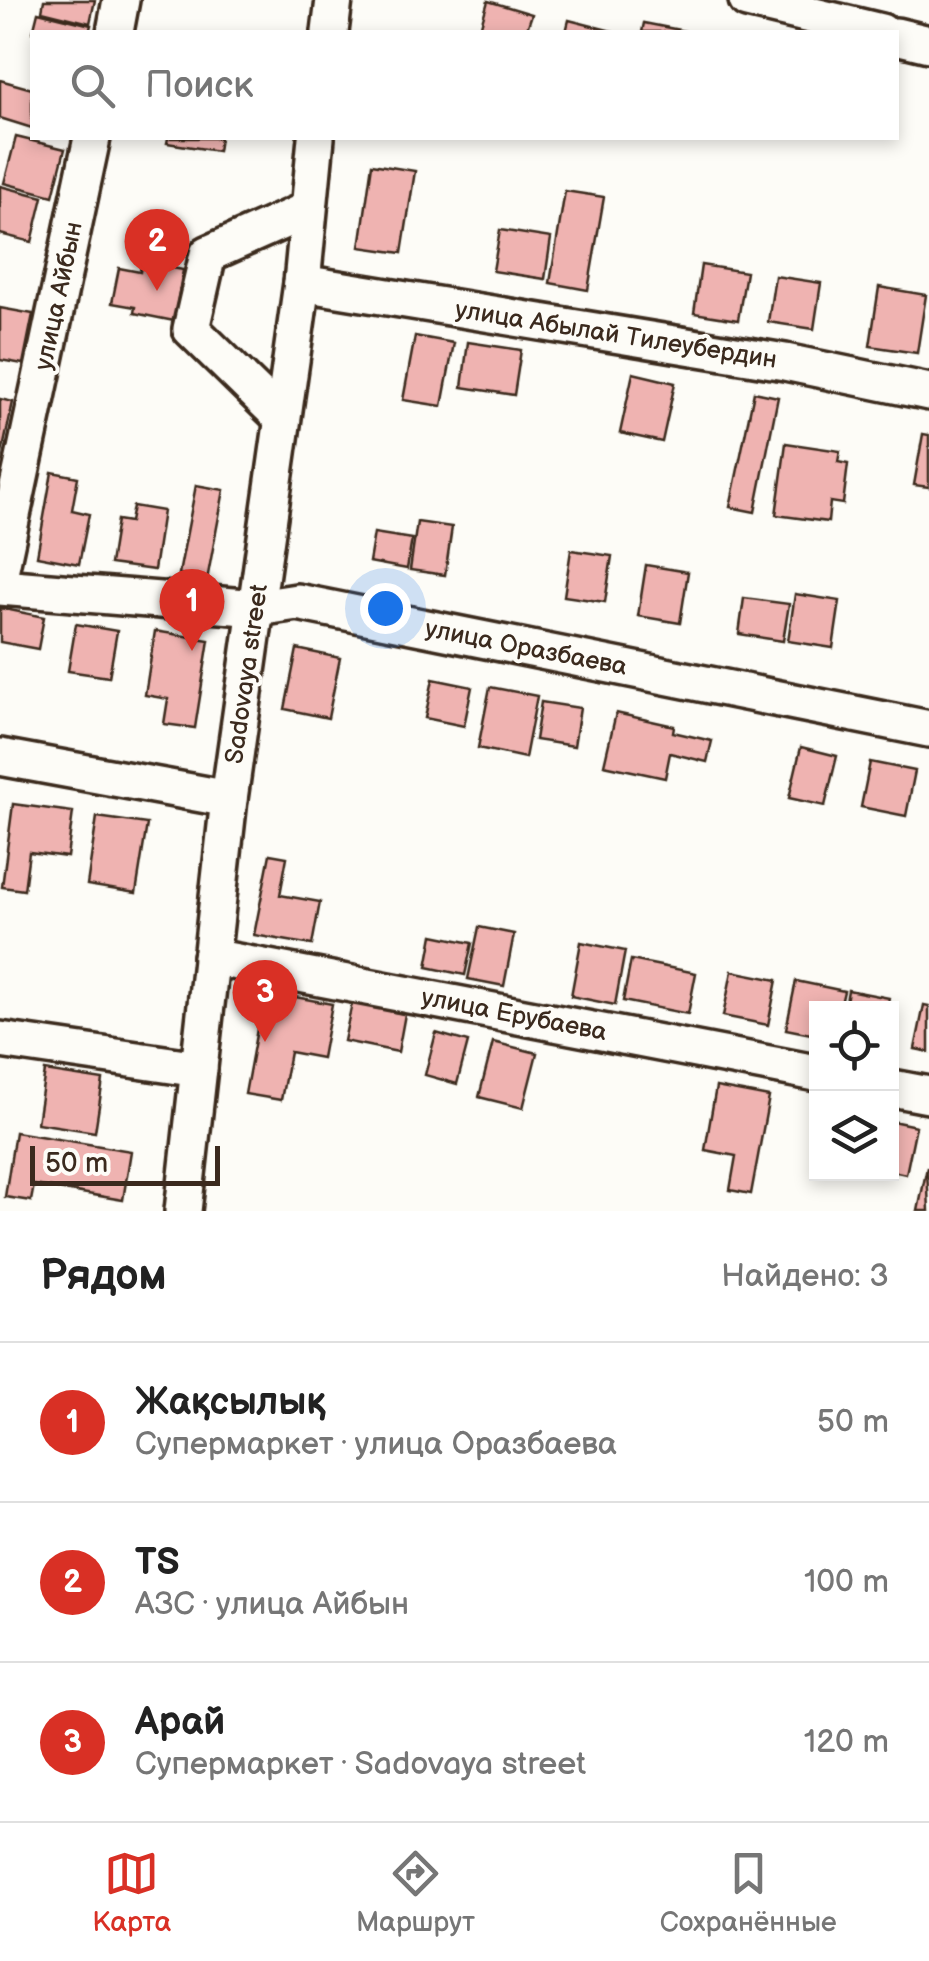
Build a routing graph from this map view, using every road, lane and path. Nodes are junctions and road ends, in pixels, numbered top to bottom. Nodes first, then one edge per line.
1 (122, 0) edge
2 (334, 0) edge
3 (747, 0) edge
4 (114, 30) edge
5 (330, 30) edge
6 (873, 30) edge
7 (899, 37) edge
8 (929, 44) edge
9 (92, 140) edge
10 (316, 140) edge
11 (308, 210) junction
12 (302, 283) junction
13 (929, 392) edge
14 (282, 418) junction
15 (0, 572) edge
16 (0, 587) edge
17 (258, 608) junction
18 (929, 729) edge
19 (0, 757) edge
20 (229, 799) junction
21 (212, 957) junction
22 (0, 1040) edge
23 (199, 1069) junction
24 (809, 1072) edge
25 (899, 1089) edge
26 (929, 1095) edge
27 (183, 1211) edge

1 - 4 street
2 - 5 street
3 - 6 street
7 - 8 street
9 - 15 street, улица Айбын
10 - 11 street, Sadovaya street
11 - 12 street, Sadovaya street
11 - 14 street
12 - 13 street, улица Абылай Тилеубердин
12 - 14 street, Sadovaya street
14 - 17 street, Sadovaya street
16 - 17 street, улица Оразбаева
17 - 18 street, улица Оразбаева
17 - 20 street, Sadovaya street
19 - 20 street
20 - 21 street, Sadovaya street
21 - 23 street, Sadovaya street
21 - 24 street, улица Ерубаева
22 - 23 street
23 - 27 street, Sadovaya street
25 - 26 street

